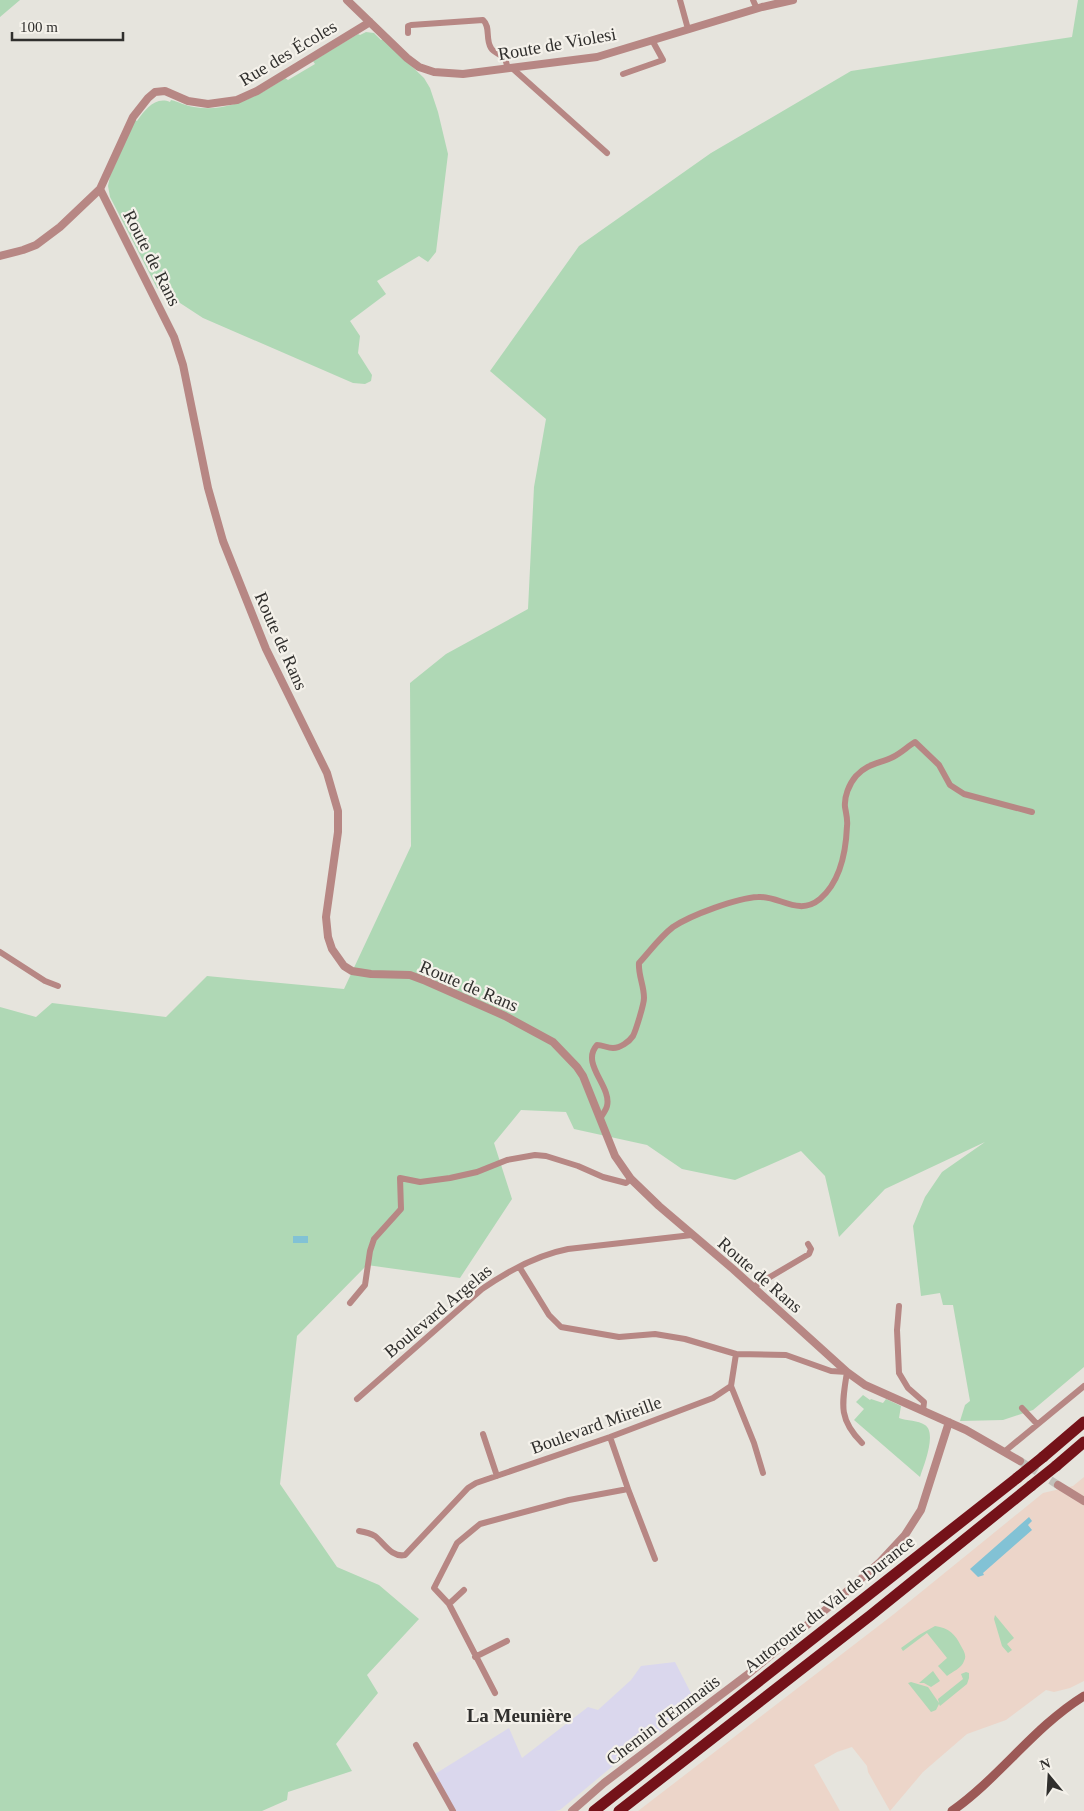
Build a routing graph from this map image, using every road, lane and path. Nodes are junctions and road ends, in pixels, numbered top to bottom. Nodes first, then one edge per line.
1 (347, 0) edge
2 (680, 0) edge
3 (753, 0) edge
4 (793, 0) edge
5 (773, 2) edge
6 (756, 9) junction
7 (370, 22) junction
8 (688, 29) junction
9 (408, 33) dead end
10 (652, 40) junction
11 (510, 68) junction
12 (623, 74) dead end
13 (608, 153) dead end
14 (100, 190) junction
15 (0, 256) edge
16 (1032, 812) dead end
17 (0, 952) edge
18 (58, 986) dead end
19 (601, 1117) junction
20 (631, 1179) junction
21 (692, 1235) junction
22 (808, 1244) dead end
23 (520, 1268) junction
24 (753, 1287) junction
25 (350, 1303) dead end
26 (899, 1306) dead end
27 (736, 1354) junction
28 (847, 1372) junction
29 (731, 1386) junction
30 (1084, 1386) edge
31 (357, 1399) dead end
32 (1022, 1408) dead end
33 (923, 1411) junction
34 (949, 1422) junction
35 (1084, 1422) edge
36 (1037, 1424) junction
37 (483, 1434) dead end
38 (610, 1437) junction
39 (862, 1443) dead end
40 (1084, 1444) edge
41 (1004, 1452) junction
42 (1020, 1461) tunnel mouth
43 (763, 1473) dead end
44 (497, 1476) junction
45 (1058, 1485) tunnel mouth
46 (628, 1488) junction
47 (1084, 1501) edge
48 (359, 1531) dead end
49 (655, 1558) dead end
50 (464, 1590) dead end
51 (449, 1604) junction
52 (507, 1641) dead end
53 (475, 1657) junction
54 (494, 1693) dead end
55 (1084, 1696) edge
56 (416, 1744) dead end
57 (453, 1811) edge
58 (572, 1811) edge
59 (594, 1811) edge
60 (619, 1811) edge
61 (952, 1811) edge

1 - 7 street, Route de Violesi
2 - 8 street
3 - 6 street
4 - 5 street, Route de Violesi
5 - 6 street, Route de Violesi
6 - 8 street, Route de Violesi
7 - 11 street, Route de Violesi
7 - 14 street, Rue des Écoles
8 - 10 street, Route de Violesi
9 - 11 street
10 - 11 street, Route de Violesi
10 - 12 street
11 - 13 street
14 - 15 street
14 - 19 street, Route de Rans
16 - 19 street
17 - 18 street
19 - 20 street, Route de Rans
20 - 21 street, Route de Rans
20 - 25 street
21 - 23 street, Boulevard Argelas
21 - 24 street, Route de Rans
22 - 24 street
23 - 27 street
23 - 31 street, Boulevard Argelas
24 - 28 street, Route de Rans
26 - 33 street
27 - 28 street
27 - 29 street
28 - 33 street, Route de Rans
28 - 39 street
29 - 38 street, Boulevard Mireille
29 - 43 street
30 - 36 street
32 - 36 street
33 - 34 street, Route de Rans
34 - 41 street, Route de Rans
34 - 58 street, Chemin d'Emmaüs
35 - 59 highway, Autoroute du Val de Durance, bridge
36 - 41 street
37 - 44 street
38 - 44 street, Boulevard Mireille
38 - 46 street
40 - 60 highway, Autoroute du Val de Durance, bridge
41 - 42 street, Route de Rans
44 - 48 street, Boulevard Mireille
45 - 47 street
46 - 49 street
46 - 51 street
50 - 51 street
51 - 53 street
52 - 53 street
53 - 54 street
55 - 61 main road
56 - 57 street

